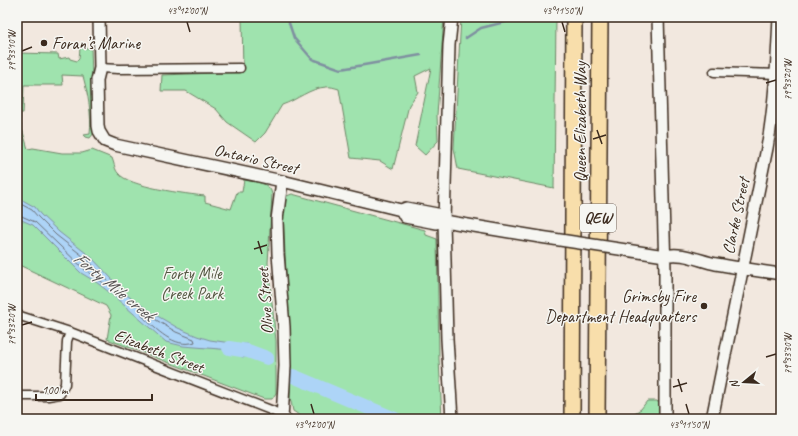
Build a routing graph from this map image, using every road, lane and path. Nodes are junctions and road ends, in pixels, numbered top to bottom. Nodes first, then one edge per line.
1 (99, 17) edge
2 (452, 17) edge
3 (574, 17) edge
4 (600, 17) edge
5 (658, 17) edge
6 (779, 17) edge
7 (100, 68) junction
8 (240, 68) dead end
9 (714, 72) dead end
10 (777, 74) junction
11 (282, 182) junction
12 (444, 221) junction
13 (665, 256) junction
14 (743, 268) junction
15 (781, 274) edge
16 (17, 315) edge
17 (70, 332) junction
18 (17, 396) edge
19 (284, 418) edge
20 (452, 419) edge
21 (572, 419) edge
22 (597, 419) edge
23 (665, 419) edge
24 (712, 419) edge

1 - 7 street
2 - 12 street
3 - 21 highway, Queen Elizabeth Way / QEW
4 - 22 highway, Queen Elizabeth Way / QEW
5 - 13 street
6 - 10 street, Clarke Street
7 - 8 street
7 - 11 street, Ontario Street
9 - 10 street
10 - 14 street, Clarke Street
11 - 12 street, Ontario Street
11 - 19 street, Olive Street
12 - 13 street, Ontario Street, bridge
12 - 20 street
13 - 14 street, Ontario Street
13 - 23 street
14 - 15 street, Ontario Street
14 - 24 street, Clarke Street
16 - 17 street, Elizabeth Street
17 - 18 street
17 - 19 street, Elizabeth Street

